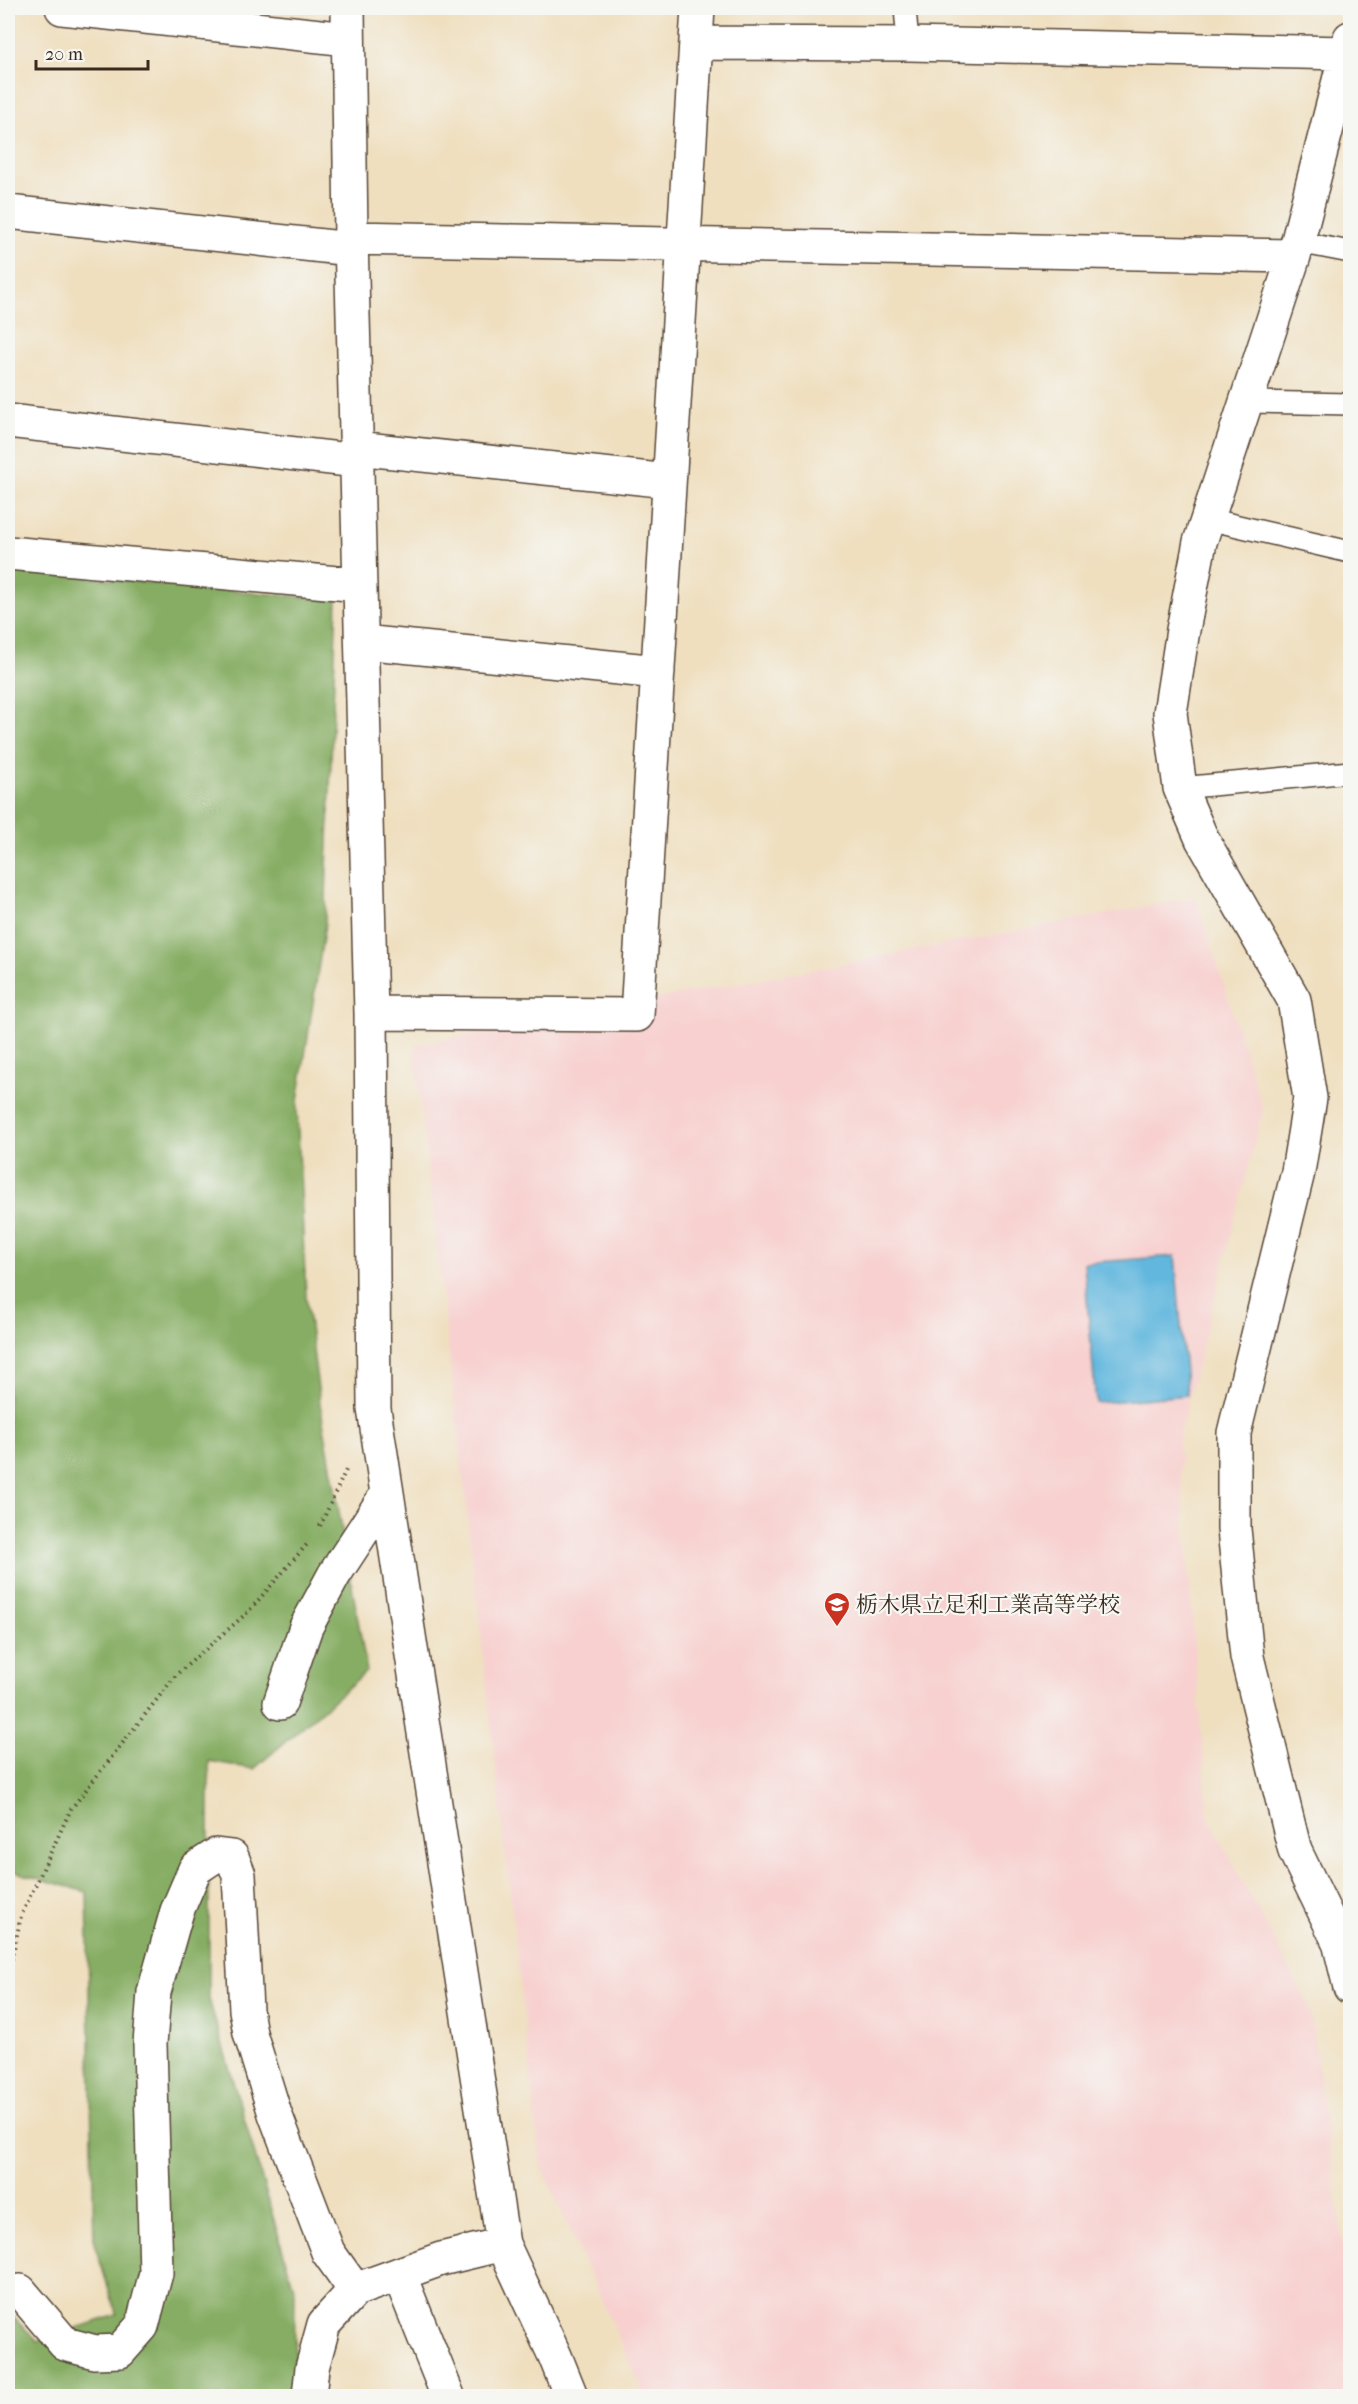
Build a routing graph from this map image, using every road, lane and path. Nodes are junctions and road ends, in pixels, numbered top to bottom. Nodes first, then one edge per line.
1 (62, 8) edge
2 (698, 8) edge
3 (905, 8) edge
4 (348, 23) edge
5 (696, 43) junction
6 (908, 44) junction
7 (1349, 45) edge
8 (8, 212) edge
9 (351, 244) junction
10 (683, 244) junction
11 (1296, 249) junction
12 (1350, 252) edge
13 (1247, 402) junction
14 (1350, 404) edge
15 (8, 421) edge
16 (357, 455) junction
17 (669, 481) junction
18 (1208, 519) junction
19 (1350, 552) edge
20 (8, 553) edge
21 (360, 585) junction
22 (362, 642) junction
23 (658, 672) junction
24 (1350, 772) edge
25 (1180, 788) junction
26 (371, 1013) junction
27 (350, 1461) dead end
28 (387, 1494) junction
29 (280, 1703) dead end
30 (8, 1977) edge
31 (1350, 1987) edge
32 (503, 2244) junction
33 (399, 2274) junction
34 (355, 2290) junction
35 (20, 2291) dead end
36 (309, 2397) edge
37 (448, 2397) edge
38 (571, 2397) edge

1 - 4 street
2 - 5 street
3 - 6 lane
4 - 9 street
5 - 6 street
5 - 10 street
6 - 7 street
7 - 11 street
8 - 9 street
9 - 10 street
9 - 16 street
10 - 11 street
10 - 17 street
11 - 12 lane
11 - 13 street
13 - 14 lane
13 - 18 street
15 - 16 street
16 - 17 street
16 - 21 street
17 - 23 street
18 - 19 lane
18 - 25 street
20 - 21 street
21 - 22 street
22 - 23 street
22 - 26 street
23 - 26 street
24 - 25 lane
25 - 31 street
26 - 28 street
27 - 30 path
28 - 29 street
28 - 32 street
32 - 33 street
32 - 38 street
33 - 34 street
33 - 37 street
34 - 35 street
34 - 36 street

